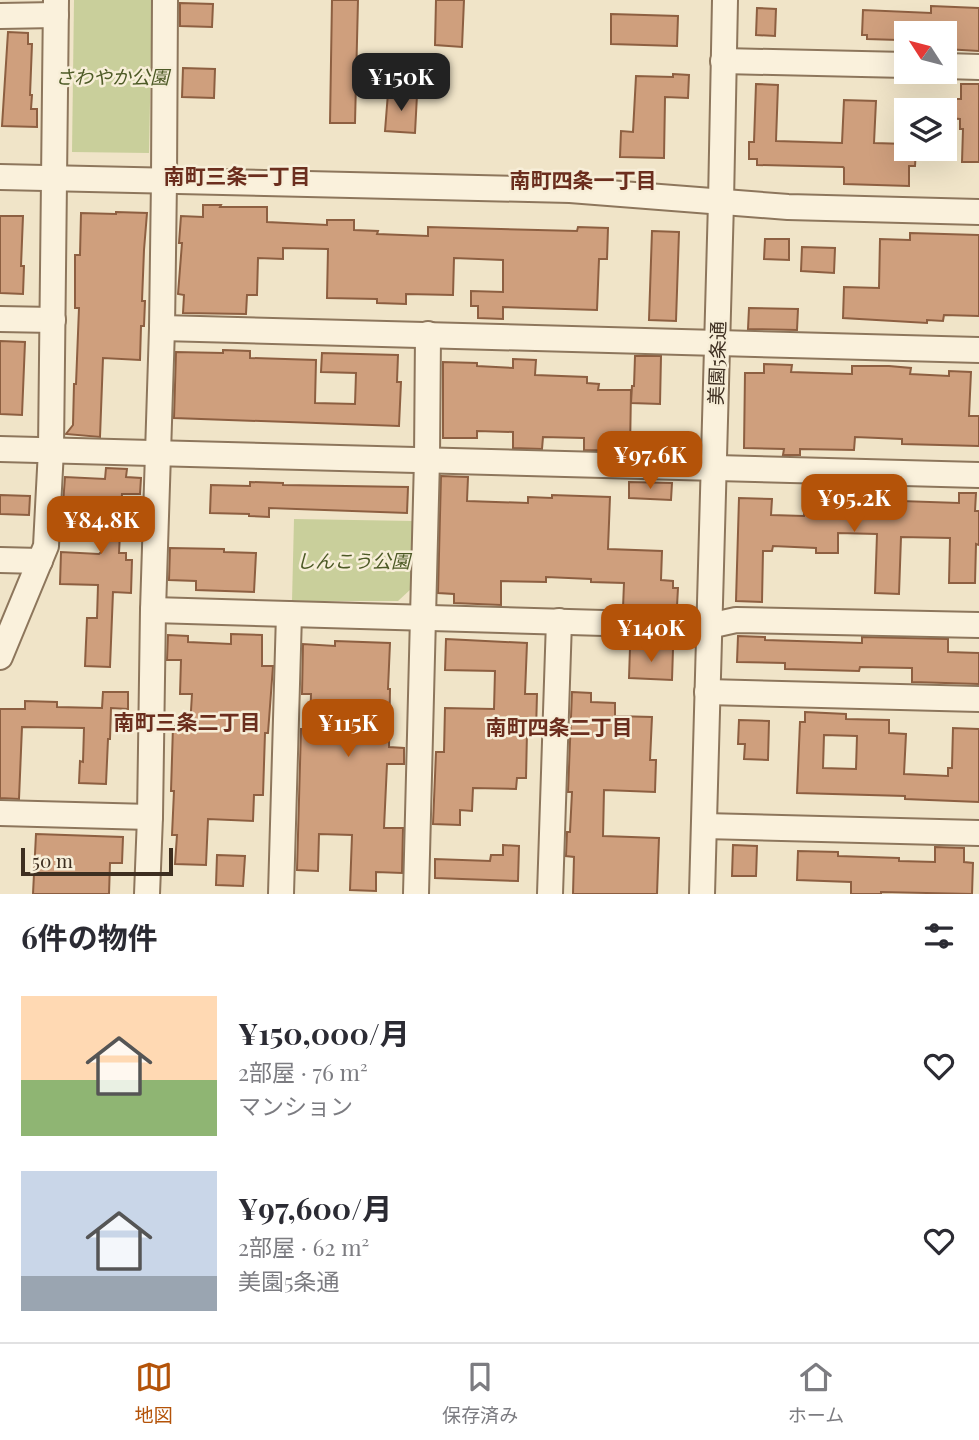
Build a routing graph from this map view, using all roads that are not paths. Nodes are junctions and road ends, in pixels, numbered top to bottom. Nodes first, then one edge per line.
1 (164, 0) edge
2 (725, 0) edge
3 (56, 8) edge
4 (0, 16) edge
5 (723, 61) junction
6 (894, 65) edge
7 (957, 66) edge
8 (979, 67) edge
9 (0, 177) edge
10 (55, 178) junction
11 (164, 180) junction
12 (721, 202) junction
13 (979, 212) edge
14 (0, 319) edge
15 (53, 320) junction
16 (162, 328) junction
17 (428, 334) junction
18 (717, 344) junction
19 (979, 350) edge
20 (0, 449) edge
21 (51, 450) junction
22 (158, 453) junction
23 (427, 459) junction
24 (713, 469) junction
25 (979, 475) edge
26 (0, 560) edge
27 (40, 561) junction
28 (153, 610) junction
29 (289, 614) junction
30 (423, 617) junction
31 (559, 621) junction
32 (979, 625) edge
33 (709, 626) junction
34 (0, 657) edge
35 (707, 692) junction
36 (979, 699) edge
37 (0, 813) edge
38 (150, 817) junction
39 (704, 826) junction
40 (979, 833) edge
41 (146, 894) edge
42 (282, 894) edge
43 (416, 894) edge
44 (551, 894) edge
45 (702, 894) edge

1 - 11 street
2 - 5 street, 美園5条通
3 - 4 street
3 - 10 street
5 - 6 street
5 - 12 street, 美園5条通
7 - 8 street
9 - 10 street
10 - 11 street
10 - 15 street
11 - 12 street
11 - 16 street
12 - 13 street
12 - 18 street, 美園5条通
14 - 15 street
15 - 21 street
16 - 17 street
16 - 22 street
17 - 18 street
17 - 23 street
18 - 19 street
18 - 24 street, 美園5条通
20 - 21 street
21 - 22 street
21 - 27 street
22 - 23 street
22 - 28 street
23 - 24 street
23 - 30 street
24 - 25 street
24 - 33 street, 美園5条通
26 - 27 street
27 - 34 street
28 - 29 street
28 - 38 street
29 - 30 street
29 - 42 street
30 - 31 street
30 - 43 street
31 - 33 street
31 - 44 street
32 - 33 street
33 - 35 street, 美園5条通
35 - 36 street
35 - 39 street, 美園5条通
37 - 38 street
38 - 41 street
39 - 40 street
39 - 45 street, 美園5条通

